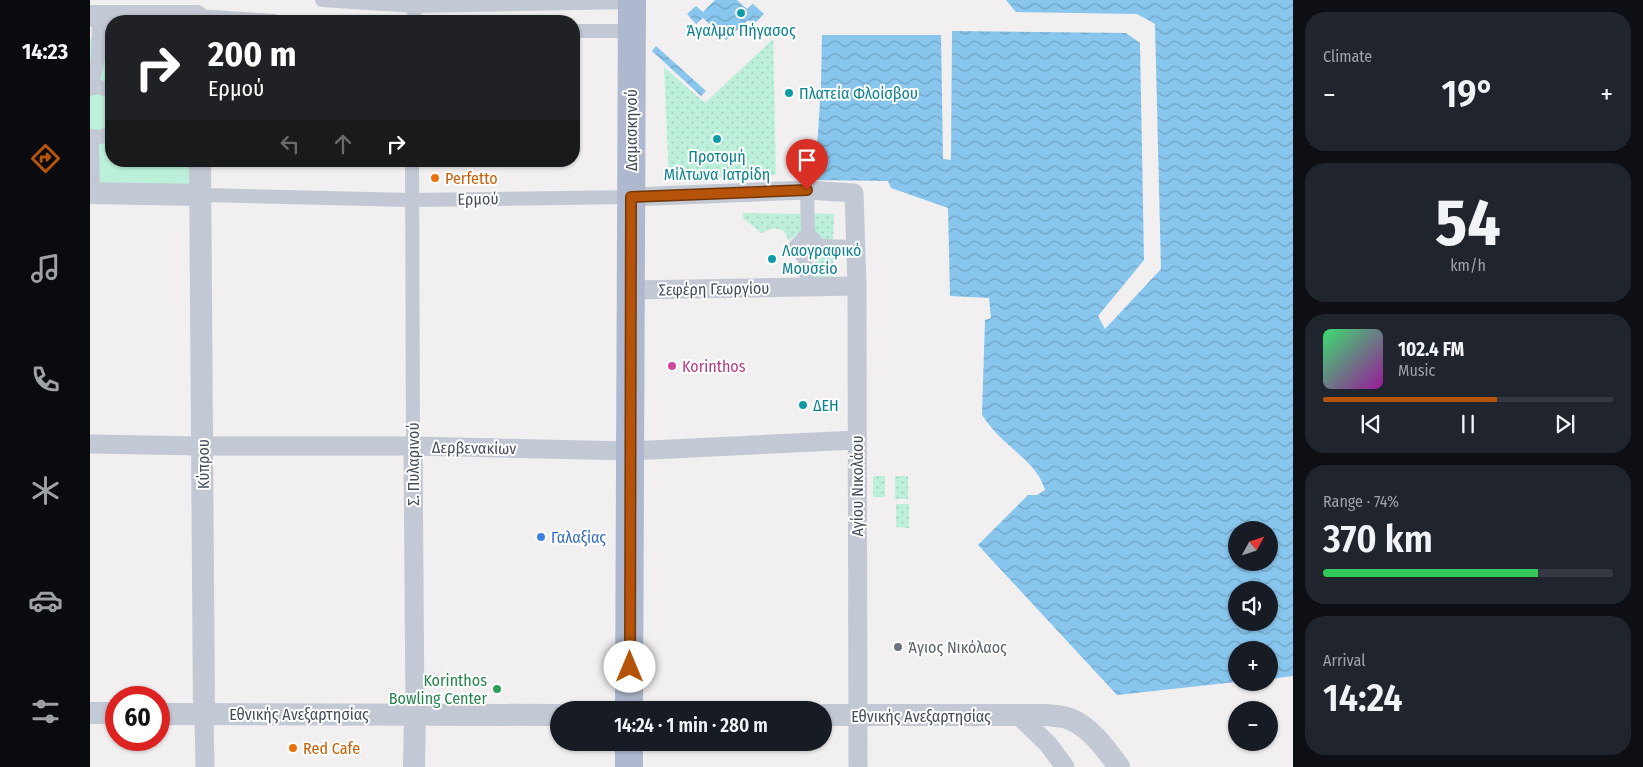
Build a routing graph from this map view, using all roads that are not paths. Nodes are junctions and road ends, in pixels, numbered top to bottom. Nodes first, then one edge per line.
1 (322, 0) edge
2 (632, 1) edge
3 (415, 3) edge
4 (198, 12) edge
5 (121, 15) edge
6 (223, 15) edge
7 (95, 16) edge
8 (632, 30) junction
9 (580, 31) edge
10 (91, 88) edge
11 (105, 89) edge
12 (105, 135) edge
13 (91, 136) edge
14 (200, 167) edge
15 (412, 167) edge
16 (807, 190) junction
17 (91, 193) edge
18 (200, 194) junction
19 (631, 197) junction
20 (411, 200) junction
21 (854, 206) joint
22 (808, 233) junction
23 (820, 246) junction
24 (855, 246) junction
25 (805, 259) junction
26 (857, 286) junction
27 (808, 288) junction
28 (631, 290) junction
29 (857, 440) junction
30 (90, 444) edge
31 (203, 446) junction
32 (413, 446) junction
33 (630, 451) junction
34 (629, 701) edge
35 (90, 713) edge
36 (105, 713) edge
37 (170, 714) edge
38 (204, 714) junction
39 (415, 714) junction
40 (550, 715) edge
41 (832, 716) edge
42 (858, 716) junction
43 (1019, 716) junction
44 (629, 751) edge
45 (204, 767) edge
46 (414, 767) edge
47 (629, 767) edge
48 (858, 767) edge
49 (1065, 767) edge
50 (1119, 767) edge

1 - 3 street
2 - 3 street
2 - 8 main road, Δαμασκηνού
4 - 5 street
4 - 6 street
7 - 10 street
8 - 9 street
8 - 19 main road, Δαμασκηνού
10 - 11 street
12 - 13 street
13 - 17 street
14 - 18 street, Κύπρου
15 - 20 street, Σ. Πυλαρινού
16 - 19 street, Ερμού
16 - 21 street, Ερμού
16 - 22 street
17 - 18 street, Ερμού
18 - 20 street, Ερμού
18 - 31 street, Κύπρου
19 - 20 street, Ερμού
19 - 28 main road, Δαμασκηνού
20 - 32 street, Σ. Πυλαρινού
21 - 24 street, Αγίου Νικολάου
22 - 23 street
22 - 25 street
23 - 24 street
23 - 25 street
24 - 26 street, Αγίου Νικολάου
25 - 27 street
26 - 27 street, Σεφέρη Γεωργίου
26 - 29 street, Αγίου Νικολάου
27 - 28 street, Σεφέρη Γεωργίου
28 - 33 main road, Δαμασκηνού
29 - 33 street, Δερβενακίων
29 - 42 street, Αγίου Νικολάου
30 - 31 street, Δερβενακίων
31 - 32 street, Δερβενακίων
31 - 38 street, Κύπρου
32 - 33 street, Δερβενακίων
32 - 39 street, Σ. Πυλαρινού
33 - 34 main road, Δαμασκηνού
35 - 36 street
37 - 38 street, Εθνικής Ανεξαρτησίας
38 - 39 street, Εθνικής Ανεξαρτησίας
38 - 45 street, Κύπρου
39 - 40 street, Εθνικής Ανεξαρτησίας
39 - 46 street, Σ. Πυλαρινού
41 - 42 street, Εθνικής Ανεξαρτησίας
42 - 43 street, Εθνικής Ανεξαρτησίας
42 - 48 street, Αγίου Νικολάου
43 - 49 street
43 - 50 street, Εθνικής Ανεξαρτησίας
44 - 47 main road

